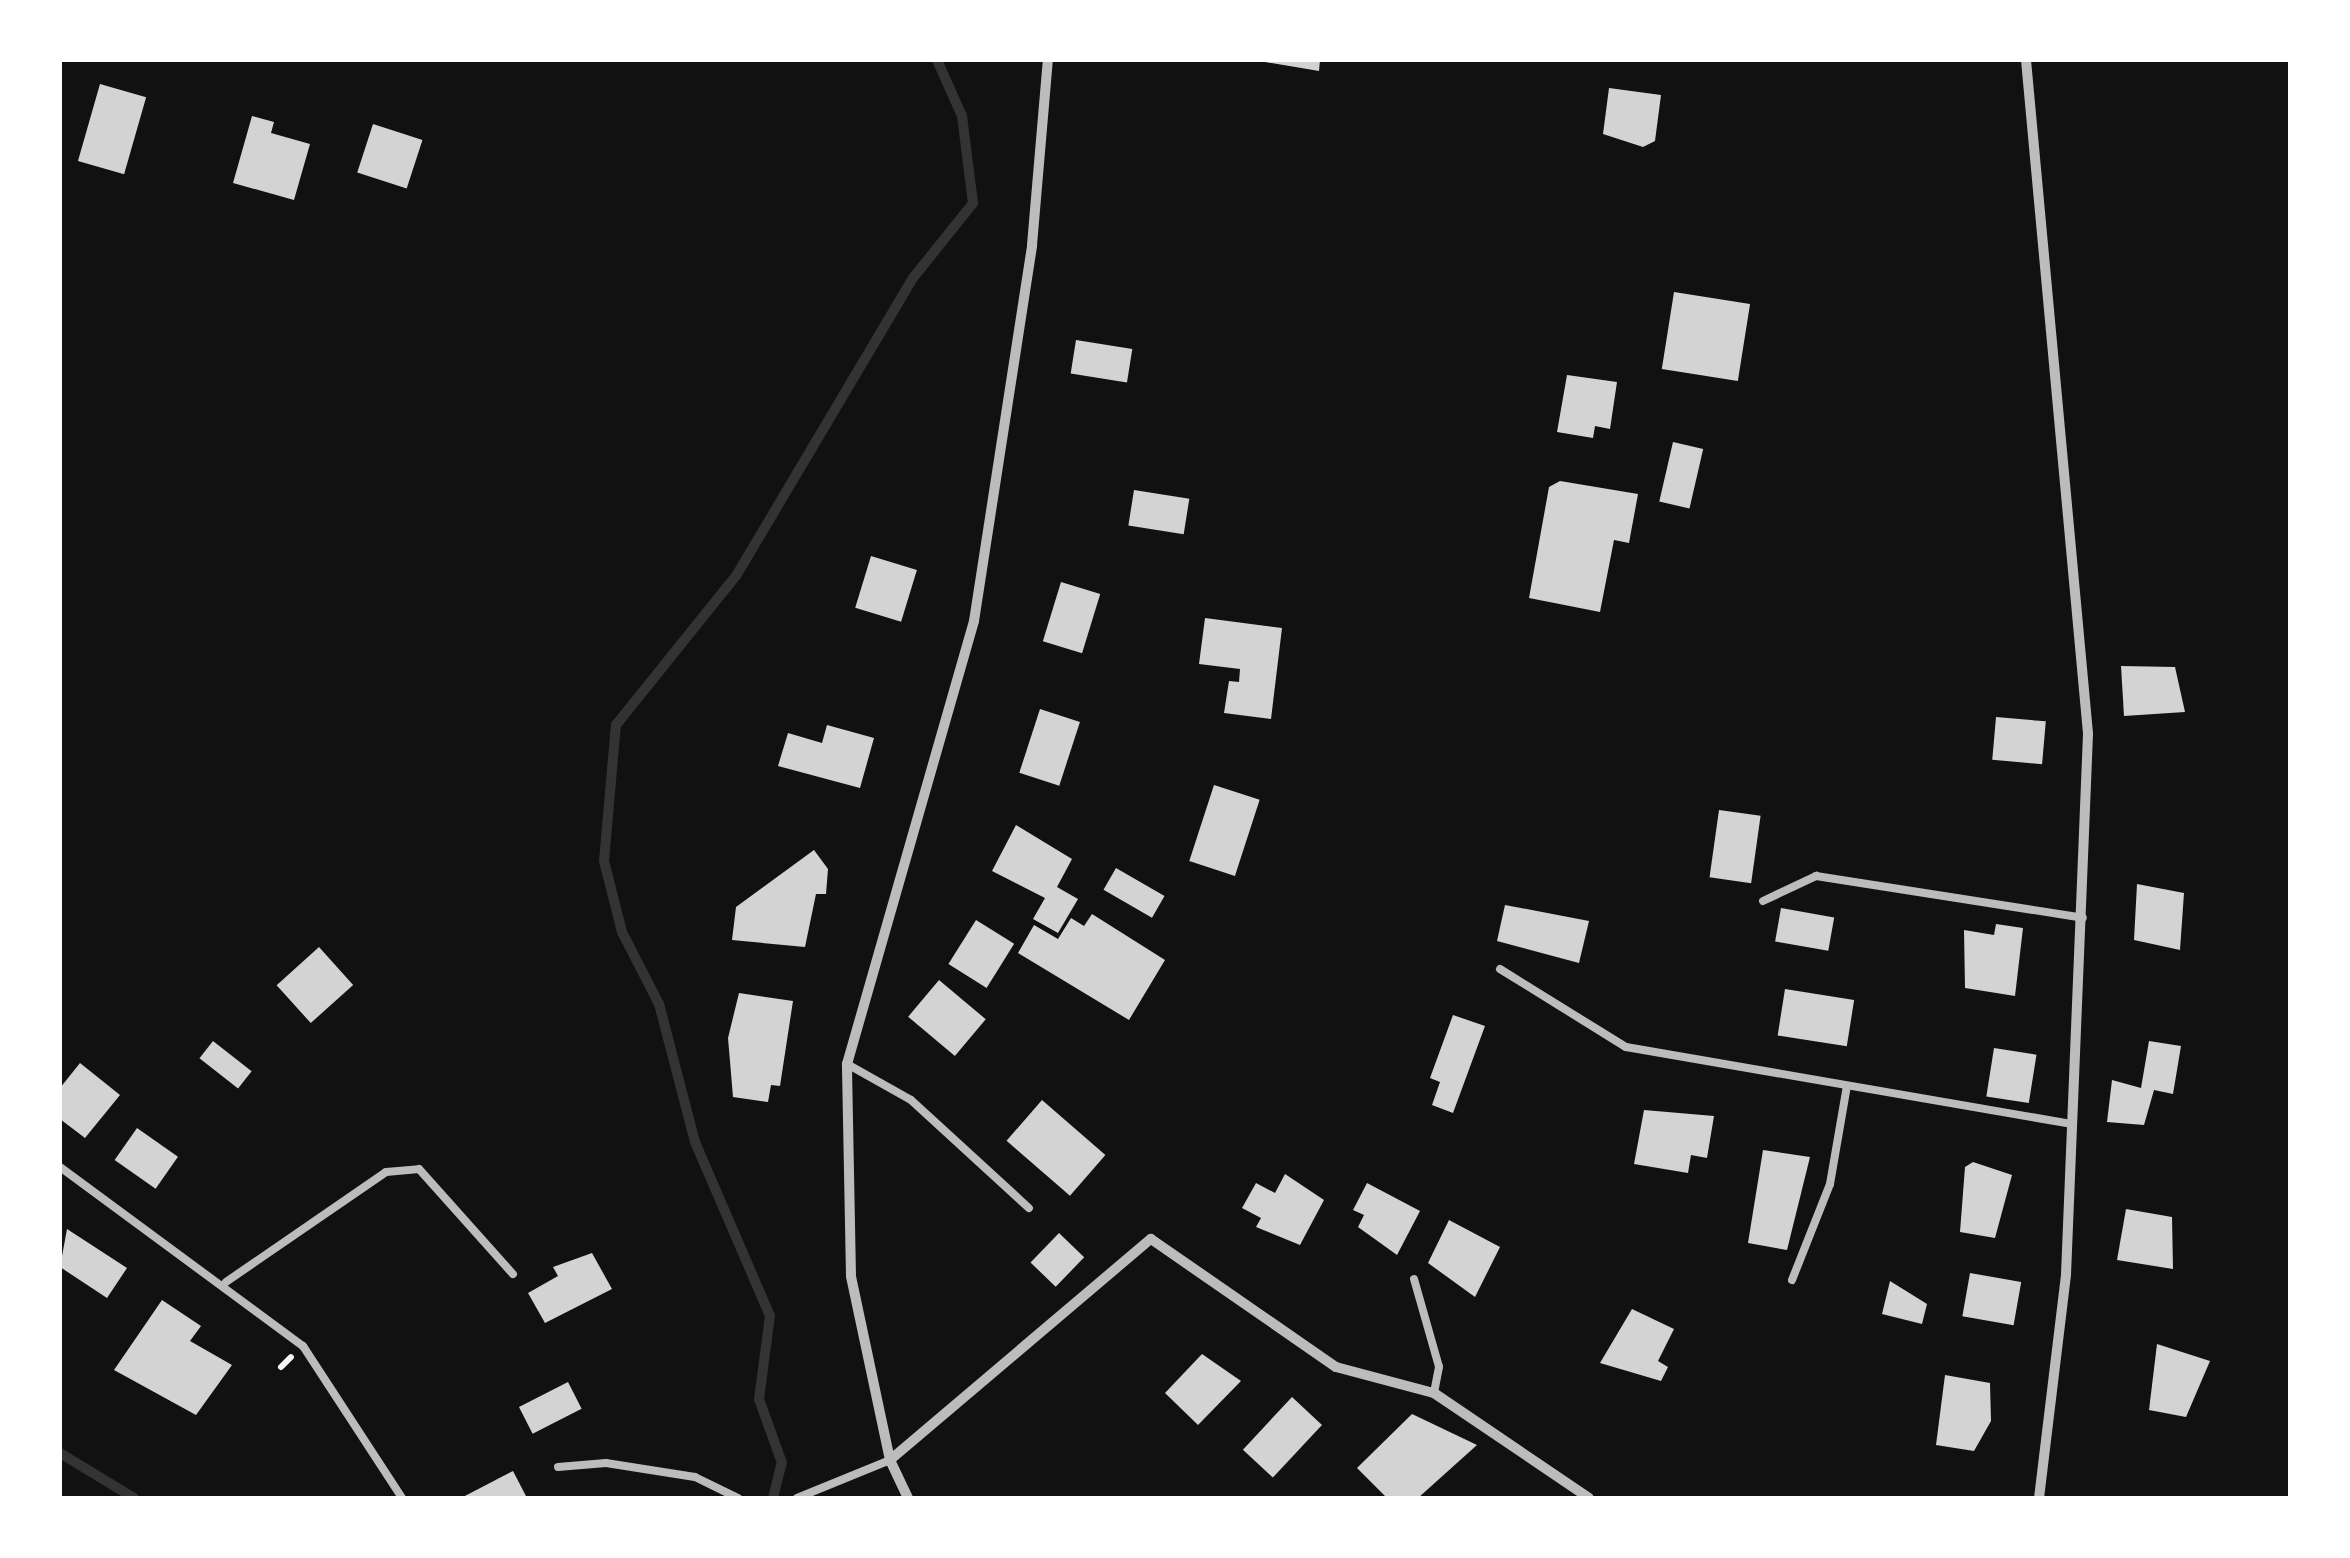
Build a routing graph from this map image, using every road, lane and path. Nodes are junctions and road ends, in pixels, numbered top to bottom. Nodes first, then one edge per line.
1 (1048, 60) edge
2 (2026, 60) edge
3 (1763, 901) dead end
4 (2083, 918) junction
5 (1500, 969) dead end
6 (848, 1064) junction
7 (1847, 1086) junction
8 (2072, 1124) junction
9 (60, 1167) edge
10 (1029, 1208) dead end
11 (513, 1274) dead end
12 (1414, 1279) dead end
13 (1792, 1280) dead end
14 (226, 1282) junction
15 (1434, 1393) junction
16 (890, 1460) junction
17 (558, 1467) dead end
18 (724, 1497) edge
19 (402, 1498) edge
20 (738, 1498) edge
21 (796, 1498) edge
22 (908, 1498) edge
23 (1589, 1498) edge
24 (2039, 1498) edge

1 - 6 street
2 - 4 street
3 - 4 lane
4 - 8 street
5 - 7 lane
6 - 10 lane
6 - 16 street
7 - 8 lane
7 - 13 lane
8 - 24 street
9 - 14 lane
11 - 14 lane
12 - 15 lane
14 - 19 lane
15 - 16 street
15 - 23 street
16 - 21 lane
16 - 22 street
17 - 18 lane
18 - 20 lane

